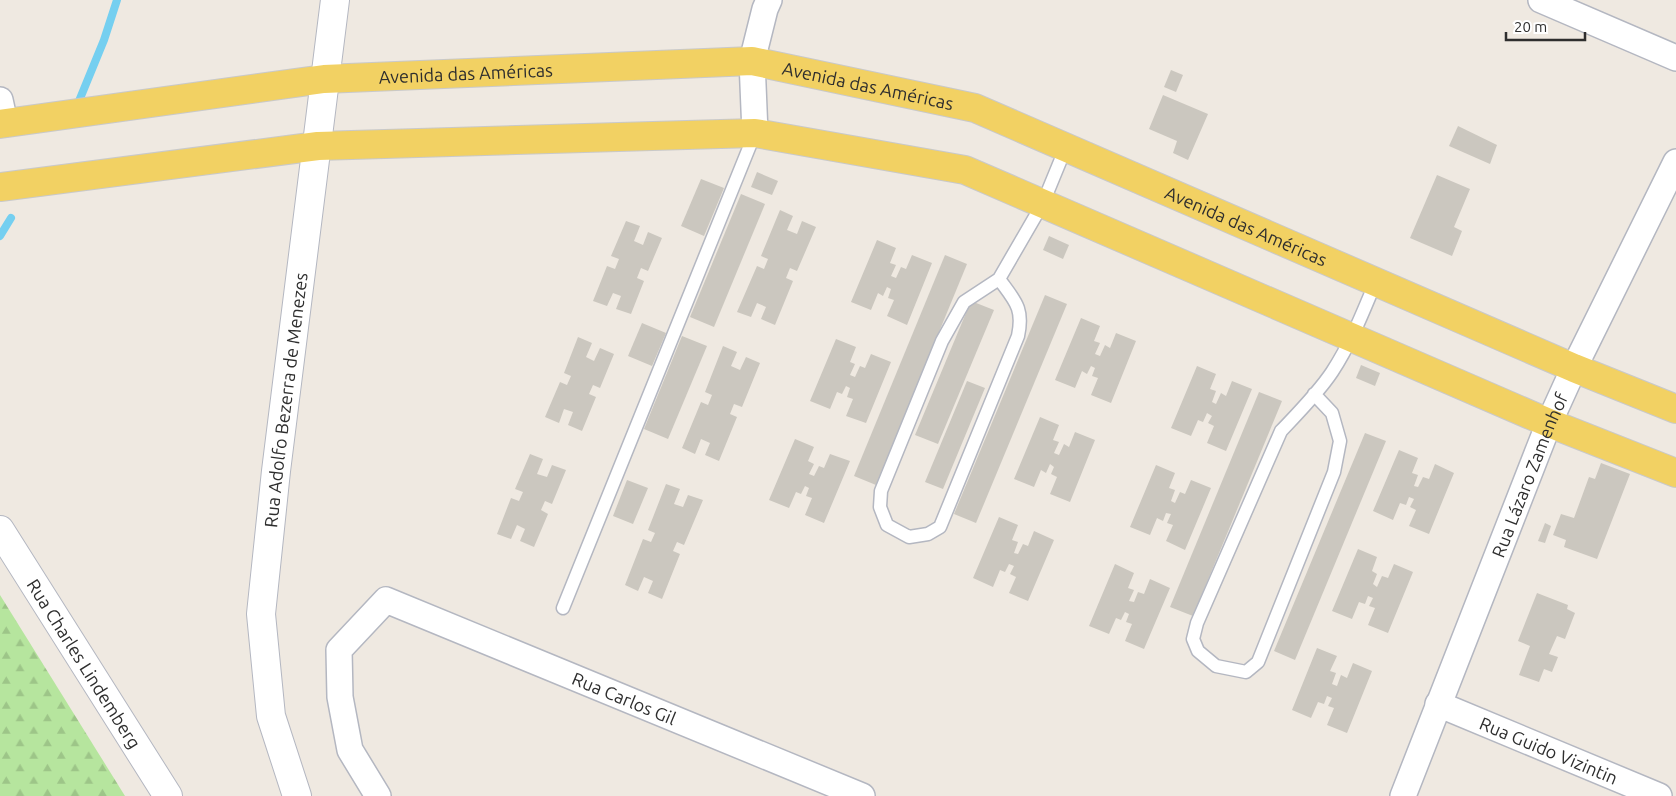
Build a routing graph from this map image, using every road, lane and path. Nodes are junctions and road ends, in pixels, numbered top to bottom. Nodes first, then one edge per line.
1 (335, 0) edge
2 (769, 0) edge
3 (1541, 0) edge
4 (1676, 58) edge
5 (752, 61) junction
6 (324, 79) junction
7 (2, 116) edge
8 (755, 133) junction
9 (318, 146) junction
10 (1066, 147) junction
11 (1676, 162) edge
12 (0, 187) edge
13 (1043, 203) junction
14 (999, 280) junction
15 (1376, 281) junction
16 (1353, 337) junction
17 (1574, 368) junction
18 (1314, 394) junction
19 (1676, 409) edge
20 (1549, 424) junction
21 (1676, 473) edge
22 (0, 530) edge
23 (563, 608) dead end
24 (1438, 704) junction
25 (168, 796) edge
26 (297, 796) edge
27 (378, 796) edge
28 (862, 796) edge
29 (1403, 796) edge
30 (1659, 796) edge

1 - 6 street, Rua Adolfo Bezerra de Menezes
2 - 5 street
3 - 4 street
5 - 6 main road, Avenida das Américas
5 - 8 street
5 - 10 main road, Avenida das Américas
6 - 7 main road, Avenida das Américas
6 - 9 street, Rua Adolfo Bezerra de Menezes
8 - 9 main road
8 - 13 main road
8 - 23 lane
9 - 12 main road
9 - 26 street, Rua Adolfo Bezerra de Menezes
10 - 13 lane
10 - 15 main road, Avenida das Américas
11 - 17 street, Rua Lázaro Zamenhof
13 - 14 lane
13 - 16 main road
14 - 14 lane
15 - 16 lane
15 - 17 main road, Avenida das Américas
16 - 18 lane
16 - 20 main road
17 - 19 main road, Avenida das Américas
17 - 20 street, Rua Lázaro Zamenhof
18 - 18 lane
20 - 21 main road
20 - 24 street, Rua Lázaro Zamenhof
22 - 25 street, Rua Charles Lindemberg
24 - 29 street, Rua Lázaro Zamenhof
24 - 30 street, Rua Guido Vizintin
27 - 28 street, Rua Carlos Gil

